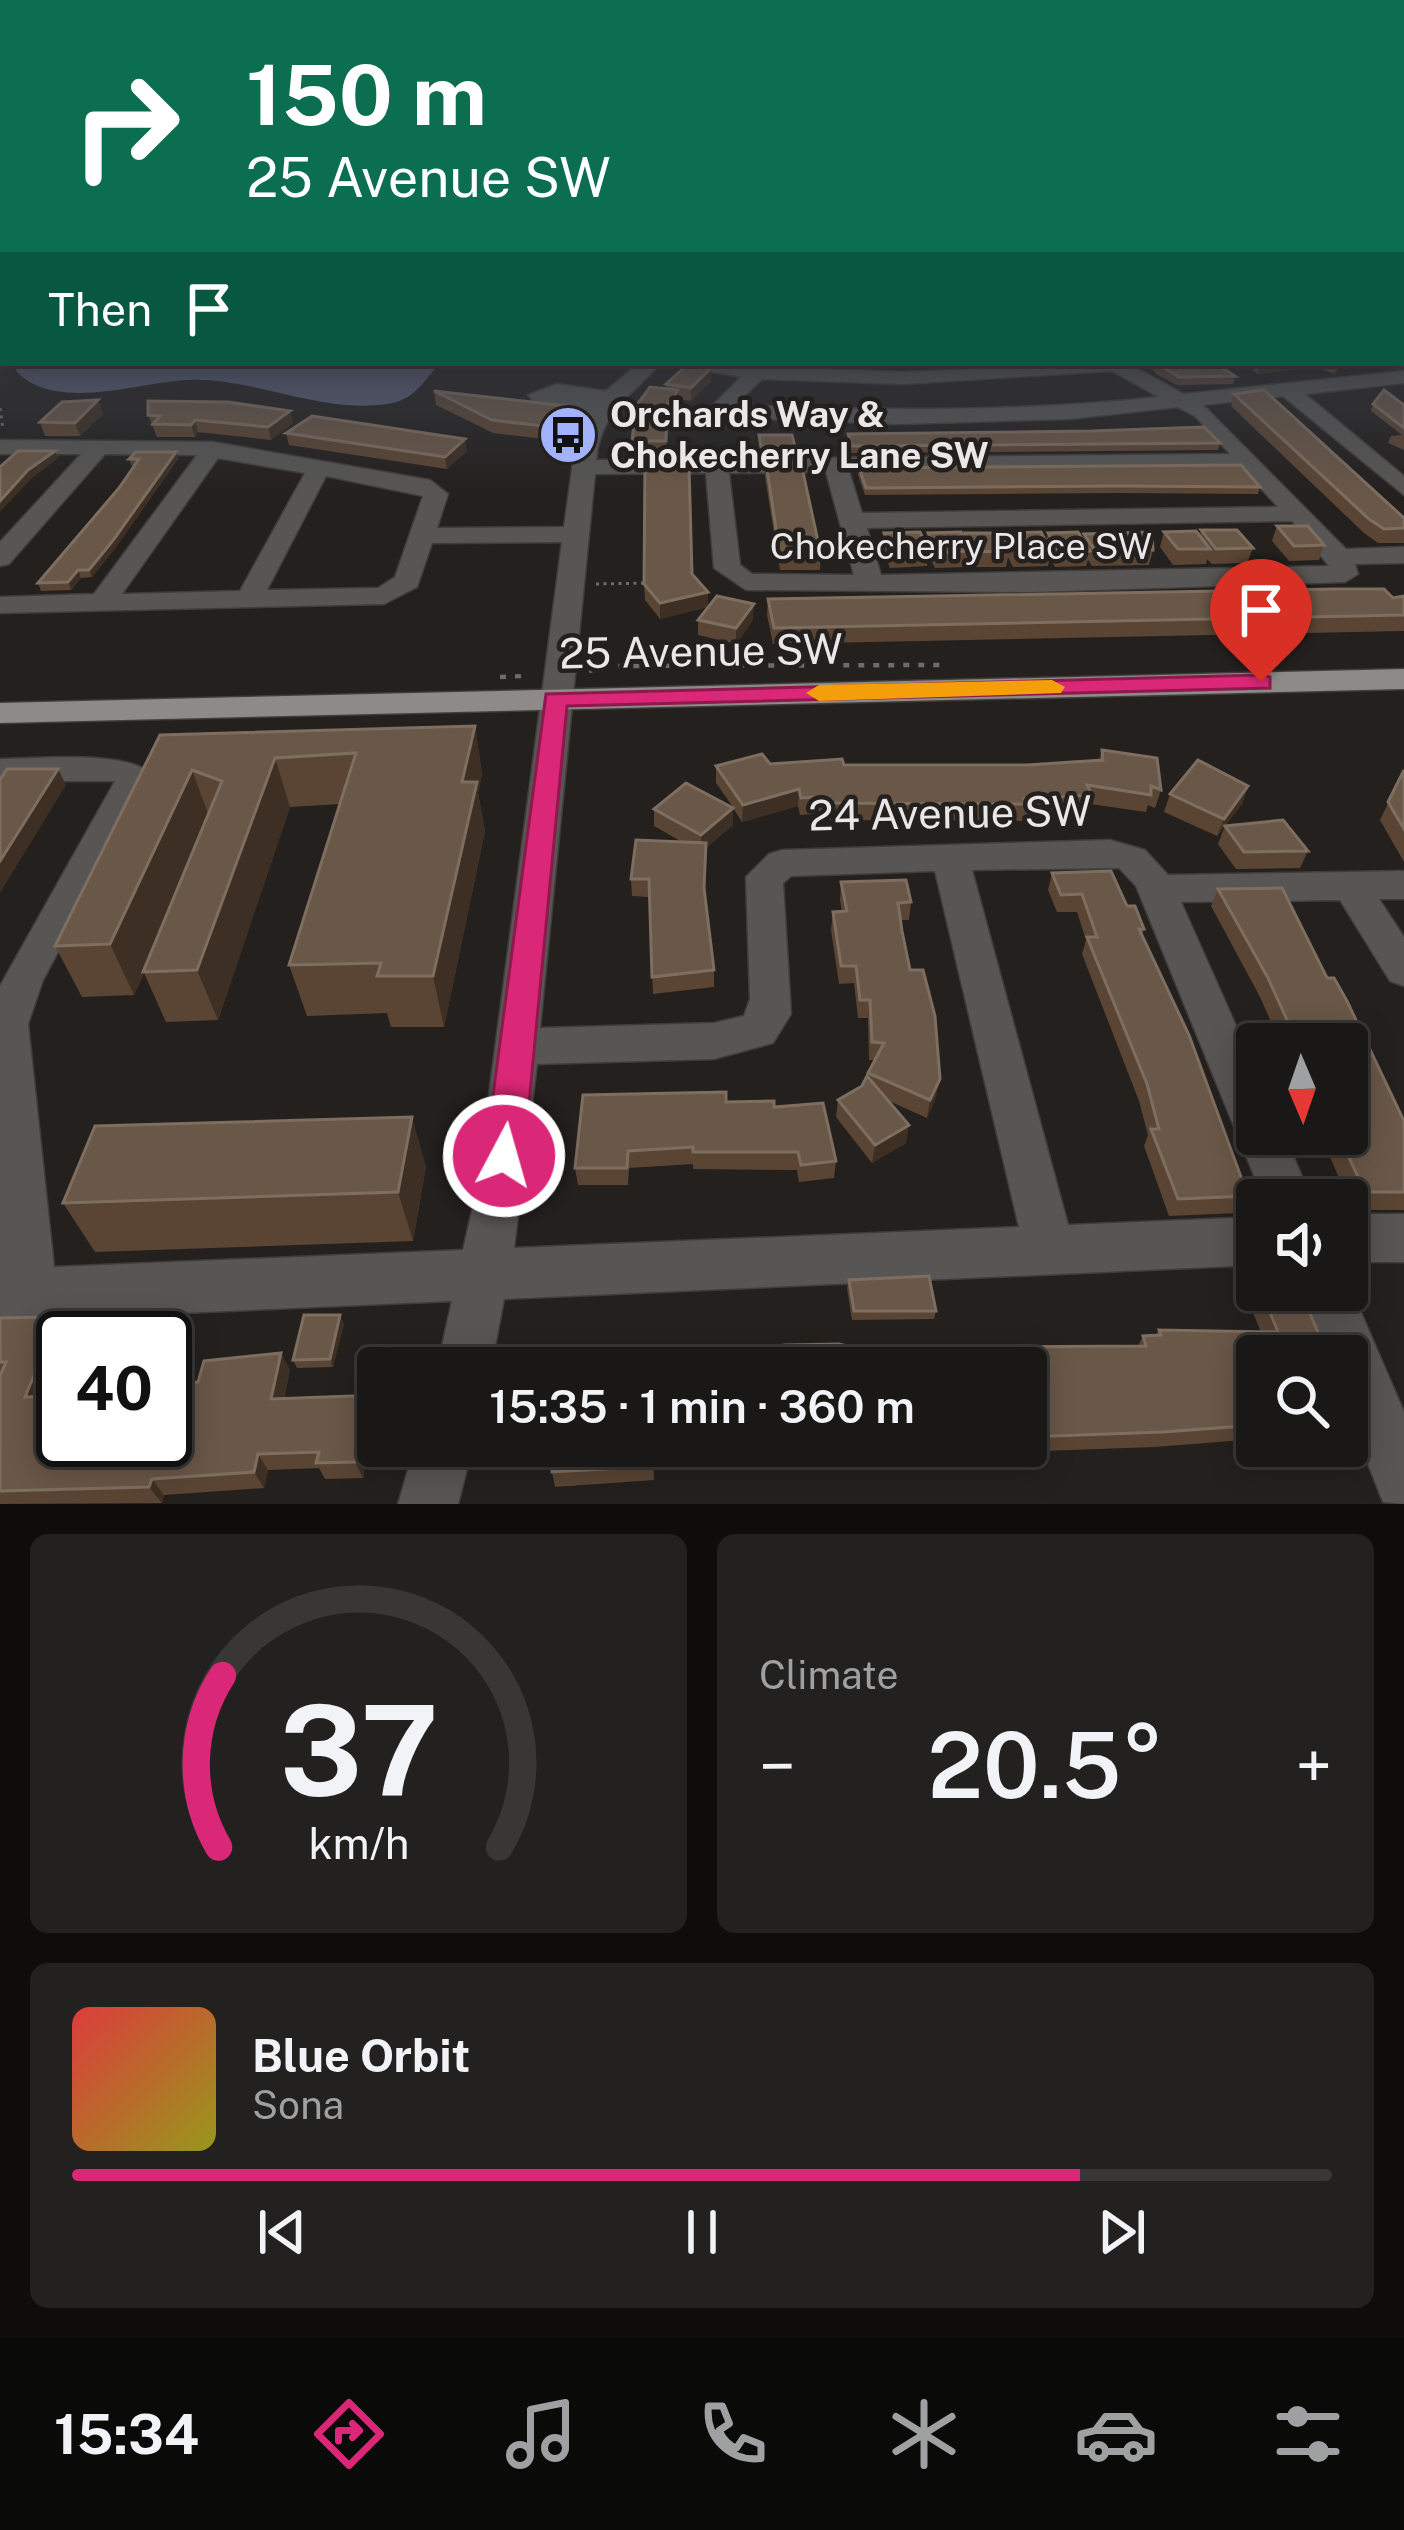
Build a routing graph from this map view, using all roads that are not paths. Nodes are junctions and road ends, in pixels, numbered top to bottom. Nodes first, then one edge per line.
1 (647, 366) edge
2 (701, 366) edge
3 (1090, 366) edge
4 (1129, 366) edge
5 (1365, 366) edge
6 (758, 372) junction
7 (1380, 377) junction
8 (1404, 377) edge
9 (1286, 388) junction
10 (1404, 396) edge
11 (1189, 403) junction
12 (718, 411) junction
13 (101, 445) junction
14 (0, 447) edge
15 (212, 449) junction
16 (1249, 460) junction
17 (836, 465) junction
18 (319, 467) junction
19 (584, 467) junction
20 (712, 467) junction
21 (1404, 488) edge
22 (1299, 514) junction
23 (855, 521) junction
24 (575, 534) junction
25 (423, 536) junction
26 (1404, 555) edge
27 (1340, 557) junction
28 (0, 558) edge
29 (870, 584) junction
30 (248, 601) junction
31 (102, 603) junction
32 (0, 605) edge
33 (1404, 679) edge
34 (555, 699) junction
35 (0, 712) edge
36 (0, 770) edge
37 (950, 856) junction
38 (1144, 874) junction
39 (1404, 885) edge
40 (1351, 886) junction
41 (1404, 970) edge
42 (516, 1047) junction
43 (1236, 1078) edge
44 (1368, 1238) edge
45 (1404, 1238) edge
46 (1236, 1242) edge
47 (1049, 1248) junction
48 (486, 1272) junction
49 (15, 1294) edge
50 (1334, 1311) edge
51 (469, 1347) edge
52 (438, 1467) edge
53 (1404, 1481) edge
54 (428, 1504) edge

1 - 19 street
2 - 6 street
3 - 6 street
4 - 11 street
5 - 7 street
6 - 12 street
7 - 8 street
7 - 9 street
7 - 10 street
9 - 11 street
9 - 21 street
11 - 12 street
11 - 16 street
12 - 20 street
13 - 14 street
13 - 15 street
13 - 28 street
15 - 18 street
15 - 31 street
16 - 17 street
16 - 22 street
17 - 20 street
17 - 23 street
18 - 25 street
18 - 30 street
19 - 20 street
19 - 24 street
20 - 29 street, Chokecherry Place SW
22 - 23 street
22 - 27 street
23 - 29 street
24 - 25 street
24 - 34 street
25 - 30 street
26 - 27 street
27 - 29 street, Chokecherry Place SW
30 - 31 street
31 - 32 street
33 - 34 main road, 25 Avenue SW
34 - 35 main road, 25 Avenue SW
34 - 42 street
36 - 49 street
37 - 38 street, 24 Avenue SW
37 - 42 street, 24 Avenue SW
37 - 47 street
38 - 40 street, 24 Avenue SW
38 - 43 street
39 - 40 street, 24 Avenue SW
40 - 41 street
42 - 48 street
44 - 45 street
46 - 47 street
47 - 48 street
48 - 49 street
48 - 51 street
50 - 53 street
52 - 54 street

